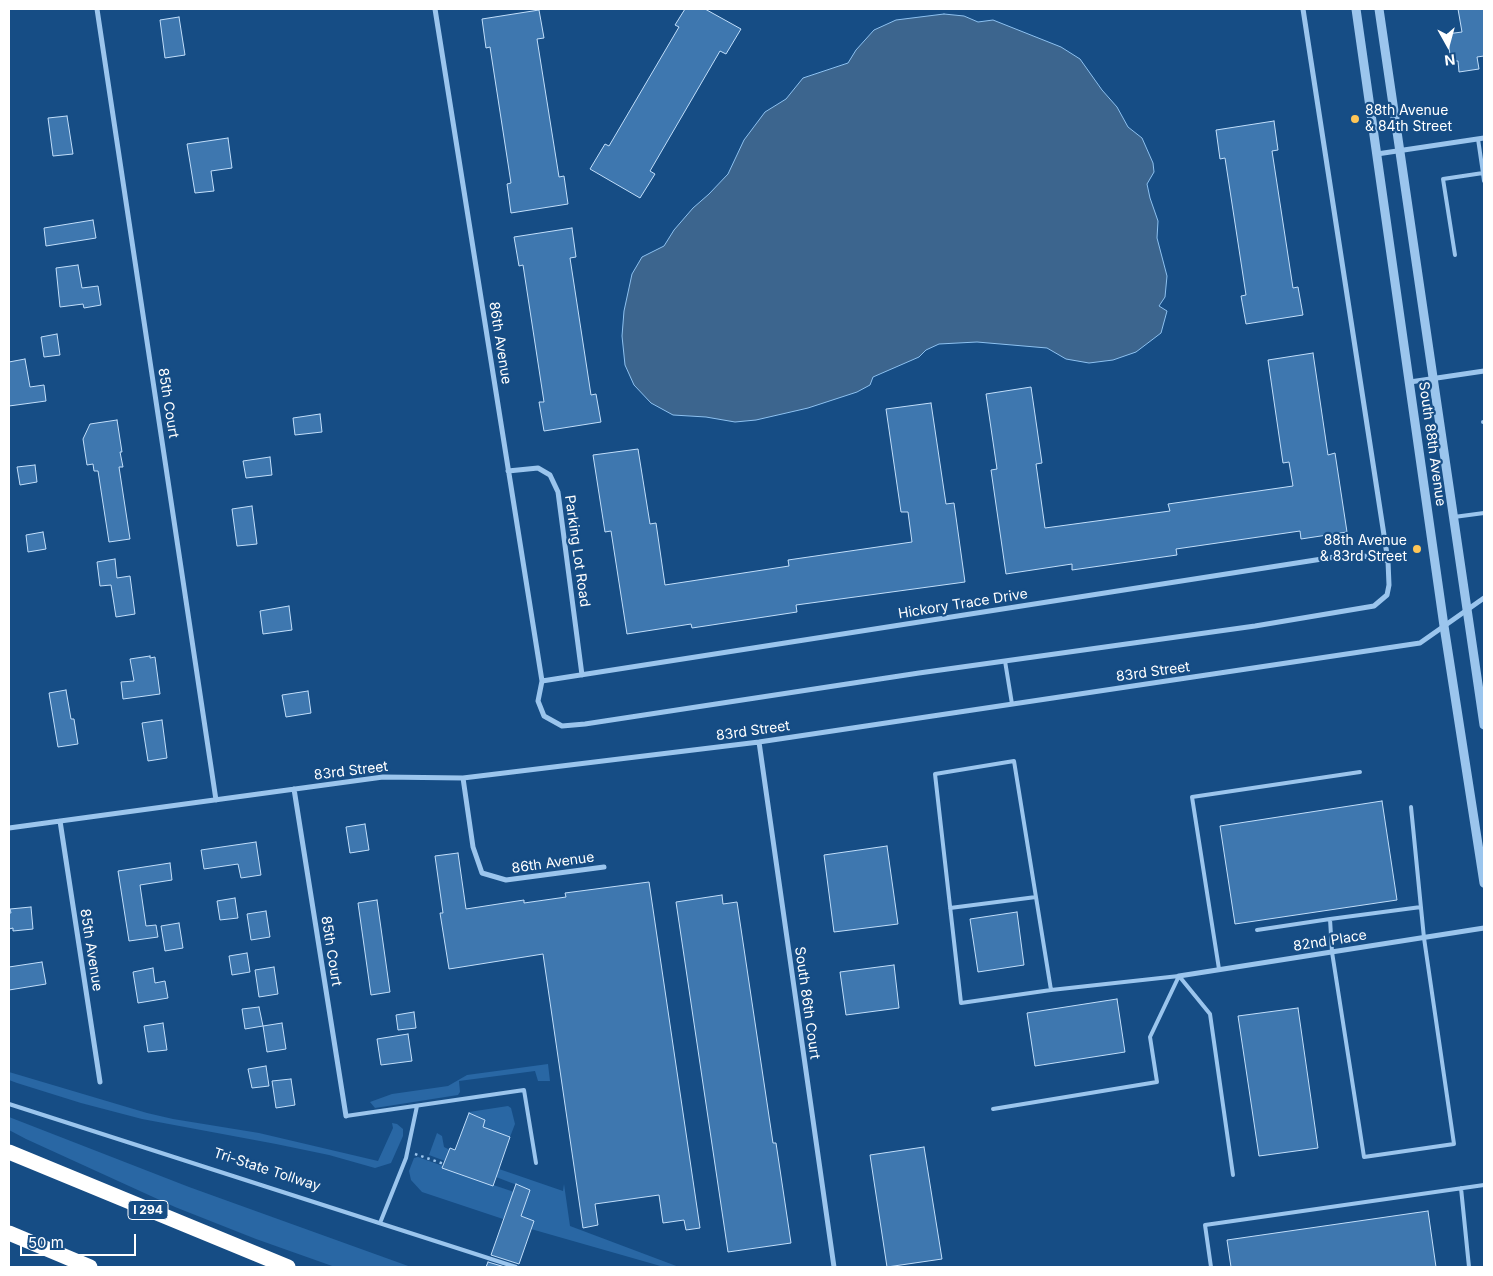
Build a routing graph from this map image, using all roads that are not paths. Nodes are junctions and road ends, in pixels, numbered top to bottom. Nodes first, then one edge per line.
1 (97, 9) edge
2 (436, 9) edge
3 (1303, 9) edge
4 (1356, 9) edge
5 (1379, 9) edge
6 (1484, 138) edge
7 (1478, 139) junction
8 (1400, 151) junction
9 (1377, 154) junction
10 (1483, 173) edge
11 (1484, 181) edge
12 (1455, 255) dead end
13 (1484, 371) edge
14 (1434, 378) junction
15 (1410, 382) junction
16 (508, 471) junction
17 (1484, 513) edge
18 (1454, 517) junction
19 (1388, 562) junction
20 (1484, 598) edge
21 (1467, 610) junction
22 (1444, 626) junction
23 (1005, 661) junction
24 (582, 675) junction
25 (542, 681) junction
26 (1012, 704) junction
27 (1484, 725) edge
28 (759, 742) junction
29 (1360, 772) dead end
30 (463, 778) junction
31 (294, 789) junction
32 (216, 800) junction
33 (1411, 807) dead end
34 (60, 821) junction
35 (9, 828) edge
36 (604, 867) dead end
37 (1484, 884) edge
38 (1036, 898) junction
39 (950, 908) junction
40 (1421, 908) junction
41 (1330, 919) junction
42 (1484, 928) edge
43 (1257, 930) dead end
44 (1424, 938) junction
45 (1332, 952) junction
46 (1220, 969) junction
47 (1179, 976) junction
48 (1050, 990) junction
49 (100, 1082) dead end
50 (9, 1104) edge
51 (417, 1106) junction
52 (993, 1109) dead end
53 (346, 1116) joint
54 (9, 1152) edge
55 (536, 1162) dead end
56 (1233, 1175) dead end
57 (1484, 1185) edge
58 (1461, 1188) junction
59 (380, 1223) junction
60 (9, 1233) edge
61 (90, 1267) edge
62 (288, 1267) edge
63 (516, 1267) edge
64 (834, 1267) edge
65 (1211, 1267) edge
66 (1469, 1267) edge

1 - 32 street, 85th Court
2 - 16 street, 86th Avenue
3 - 19 street, 86th Avenue
4 - 9 street, South 88th Avenue
5 - 8 street, South 88th Avenue
6 - 7 street
7 - 8 street
7 - 10 lane
8 - 9 street
8 - 14 street, South 88th Avenue
9 - 15 street, South 88th Avenue
10 - 11 lane
10 - 12 lane
13 - 14 street
14 - 15 street
14 - 18 street, South 88th Avenue
15 - 22 street, South 88th Avenue
16 - 24 street, Parking Lot Road
16 - 25 street, 86th Avenue
17 - 18 lane
18 - 21 street, South 88th Avenue
19 - 23 street, 86th Avenue
19 - 24 street, Hickory Trace Drive
20 - 21 street, 83rd Street
21 - 22 street, 83rd Street
21 - 27 street, South 88th Avenue
22 - 26 street, 83rd Street
22 - 37 street, South 88th Avenue
23 - 25 street, 86th Avenue
23 - 26 lane
24 - 25 street, Hickory Trace Drive
26 - 28 street, 83rd Street
28 - 30 street, 83rd Street
28 - 64 street, South 86th Court
29 - 46 lane
30 - 31 street, 83rd Street
30 - 36 street, 86th Avenue
31 - 32 street, 83rd Street
31 - 53 street, 85th Court
32 - 34 street, 83rd Street
33 - 40 lane
34 - 35 street, 83rd Street
34 - 49 street, 85th Avenue
38 - 39 lane
38 - 39 lane
38 - 48 lane
39 - 48 lane
40 - 41 lane
40 - 44 lane
41 - 43 lane
41 - 45 lane
42 - 44 street, 82nd Place
44 - 45 street, 82nd Place
44 - 45 lane
45 - 46 street, 82nd Place
46 - 47 street, 82nd Place
47 - 48 lane
47 - 52 lane
47 - 56 lane
50 - 59 lane, Tri-State Tollway
51 - 53 lane
51 - 55 lane
51 - 59 lane
54 - 62 highway, I 294
57 - 58 lane
58 - 65 lane
58 - 66 lane
59 - 63 lane, Tri-State Tollway
60 - 61 highway

